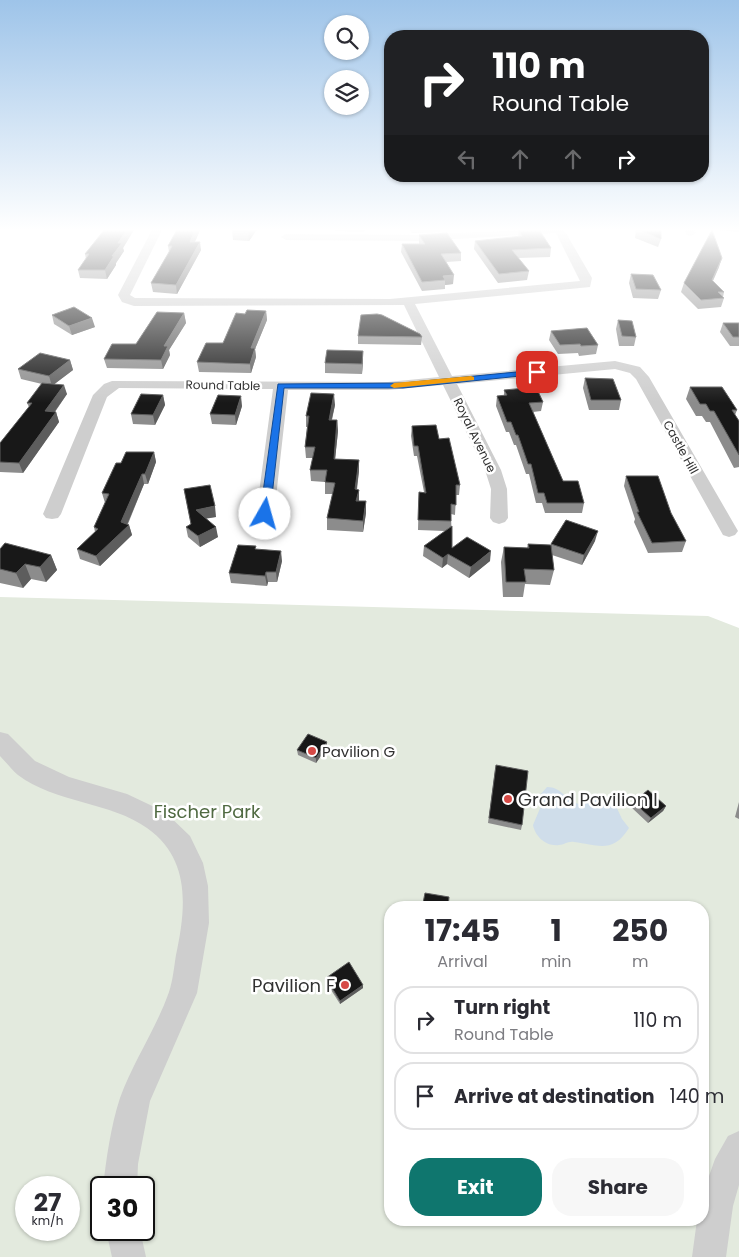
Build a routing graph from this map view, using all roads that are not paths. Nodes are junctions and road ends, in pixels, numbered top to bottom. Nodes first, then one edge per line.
1 (128, 287) edge
2 (560, 287) edge
3 (408, 302) junction
4 (629, 367) joint
5 (448, 381) junction
6 (280, 385) junction
7 (52, 514) dead end
8 (265, 514) dead end
9 (499, 518) dead end
10 (729, 531) dead end
11 (0, 741) edge
12 (739, 1147) edge
13 (121, 1176) edge
14 (125, 1241) edge
15 (129, 1257) edge
16 (709, 1257) edge

1 - 3 street
2 - 3 street
3 - 5 street, Royal Avenue
4 - 5 street, Round Table
4 - 10 street, Castle Hill
5 - 6 street, Round Table
5 - 9 street, Royal Avenue
6 - 7 street, Round Table
6 - 8 street
11 - 13 street
12 - 16 street
14 - 15 street

